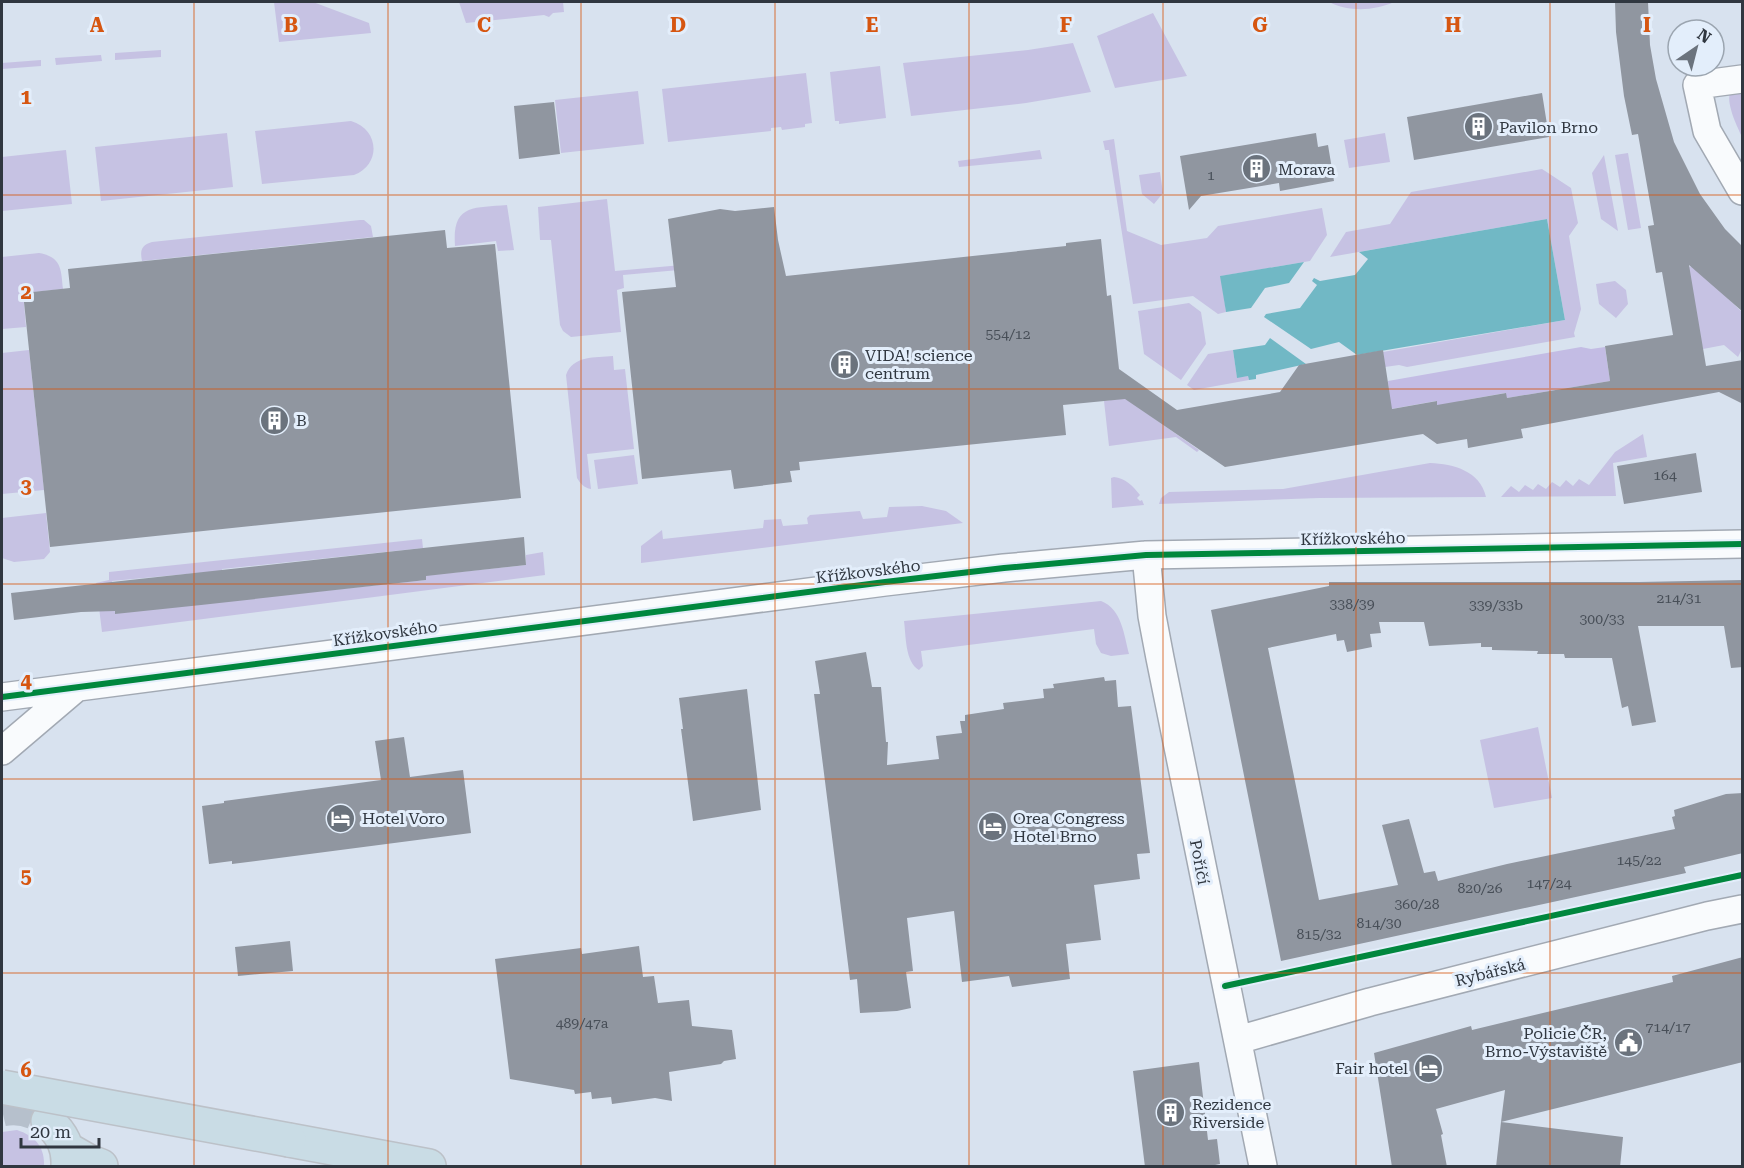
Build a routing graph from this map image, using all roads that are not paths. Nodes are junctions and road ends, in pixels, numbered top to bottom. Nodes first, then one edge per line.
1 (1743, 79) edge
2 (1743, 191) edge
3 (1743, 544) edge
4 (1146, 555) junction
5 (76, 688) junction
6 (2, 697) edge
7 (2, 751) edge
8 (1743, 909) edge
9 (1238, 1040) junction
10 (2, 1087) edge
11 (48, 1121) tunnel mouth
12 (68, 1158) edge
13 (101, 1167) edge
14 (429, 1167) edge
15 (1263, 1167) edge

1 - 2 street
3 - 4 street, Křížkovského
4 - 5 street, Křížkovského
4 - 9 street, Poříčí
5 - 6 street, Křížkovského
5 - 7 street
8 - 9 street, Rybářská
9 - 15 street, Poříčí
10 - 14 highway, bridge
11 - 12 highway
12 - 13 highway

